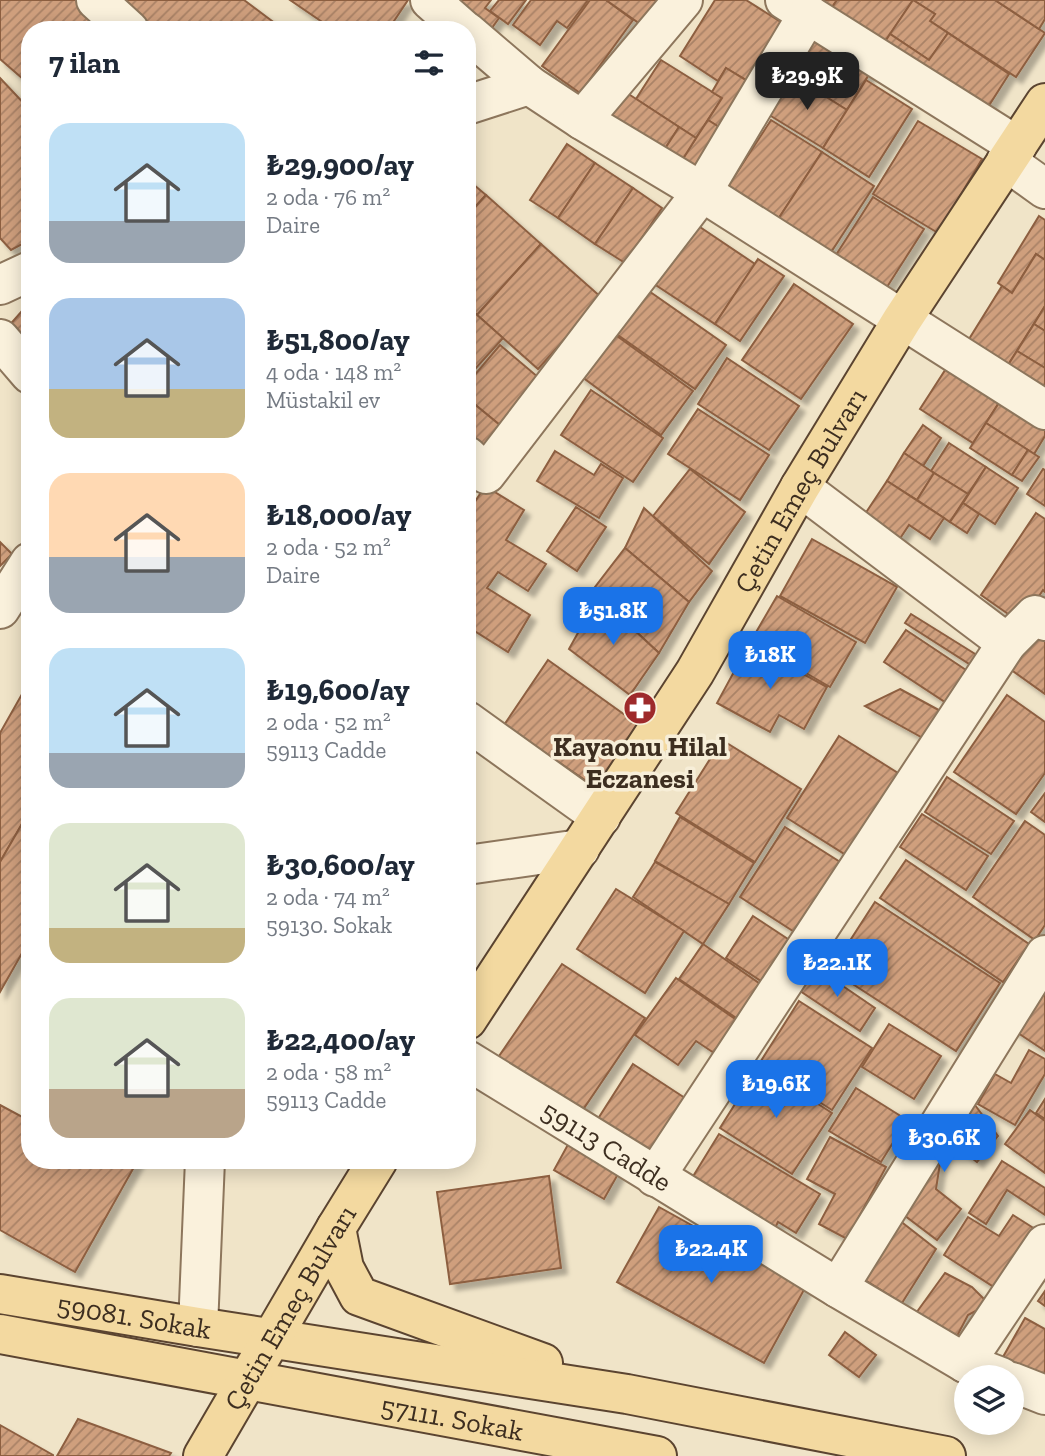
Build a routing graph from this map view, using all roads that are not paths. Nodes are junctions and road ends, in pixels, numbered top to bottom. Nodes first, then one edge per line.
1 (96, 0) edge
2 (430, 0) edge
3 (683, 0) edge
4 (797, 7) edge
5 (118, 21) edge
6 (454, 21) edge
7 (476, 40) edge
8 (529, 85) junction
9 (476, 102) edge
10 (1045, 103) edge
11 (582, 120) junction
12 (1012, 154) junction
13 (1045, 188) edge
14 (702, 192) junction
15 (902, 320) junction
16 (0, 339) edge
17 (21, 364) edge
18 (1045, 410) edge
19 (476, 465) edge
20 (800, 486) junction
21 (21, 576) edge
22 (0, 609) edge
23 (1045, 621) edge
24 (1007, 643) junction
25 (476, 727) edge
26 (601, 817) junction
27 (580, 849) junction
28 (476, 864) edge
29 (1045, 955) edge
30 (476, 1006) edge
31 (476, 1066) edge
32 (205, 1169) edge
33 (372, 1169) edge
34 (656, 1177) junction
35 (336, 1228) junction
36 (1045, 1244) edge
37 (838, 1288) junction
38 (0, 1294) edge
39 (198, 1327) junction
40 (0, 1334) edge
41 (271, 1339) junction
42 (965, 1363) junction
43 (970, 1365) edge
44 (246, 1379) junction
45 (1024, 1387) edge
46 (627, 1394) junction
47 (1045, 1395) edge
48 (614, 1452) edge
49 (203, 1456) edge
50 (657, 1456) edge
51 (946, 1456) edge

1 - 5 street
2 - 6 street
3 - 11 street
4 - 12 street
4 - 14 street
7 - 8 street
8 - 9 street
8 - 11 street
10 - 12 main road, Çetin Emeç Bulvarı
11 - 14 street
12 - 13 street
12 - 15 main road, Çetin Emeç Bulvarı
14 - 15 street
14 - 19 street
15 - 18 street
15 - 20 main road, Çetin Emeç Bulvarı
16 - 17 street
20 - 24 street
20 - 26 main road, Çetin Emeç Bulvarı
21 - 22 street
23 - 24 street
24 - 34 street
25 - 26 street
26 - 27 main road, Çetin Emeç Bulvarı
27 - 28 street
27 - 30 main road, Çetin Emeç Bulvarı
29 - 37 street
31 - 34 street, 59113 Cadde
32 - 39 street
33 - 35 main road, Çetin Emeç Bulvarı
34 - 37 street, 59113 Cadde
35 - 41 main road, Çetin Emeç Bulvarı
35 - 46 main road
36 - 42 street
37 - 42 street, 59113 Cadde
38 - 39 main road, 59081. Sokak
39 - 41 main road, 59081. Sokak
40 - 44 main road, 59081. Sokak
41 - 44 main road, Çetin Emeç Bulvarı
41 - 46 main road, 59081. Sokak
42 - 43 street, 59113 Cadde
44 - 48 main road, 57111. Sokak
44 - 49 main road, Çetin Emeç Bulvarı
45 - 47 street
46 - 51 main road
48 - 50 main road, 57111. Sokak

